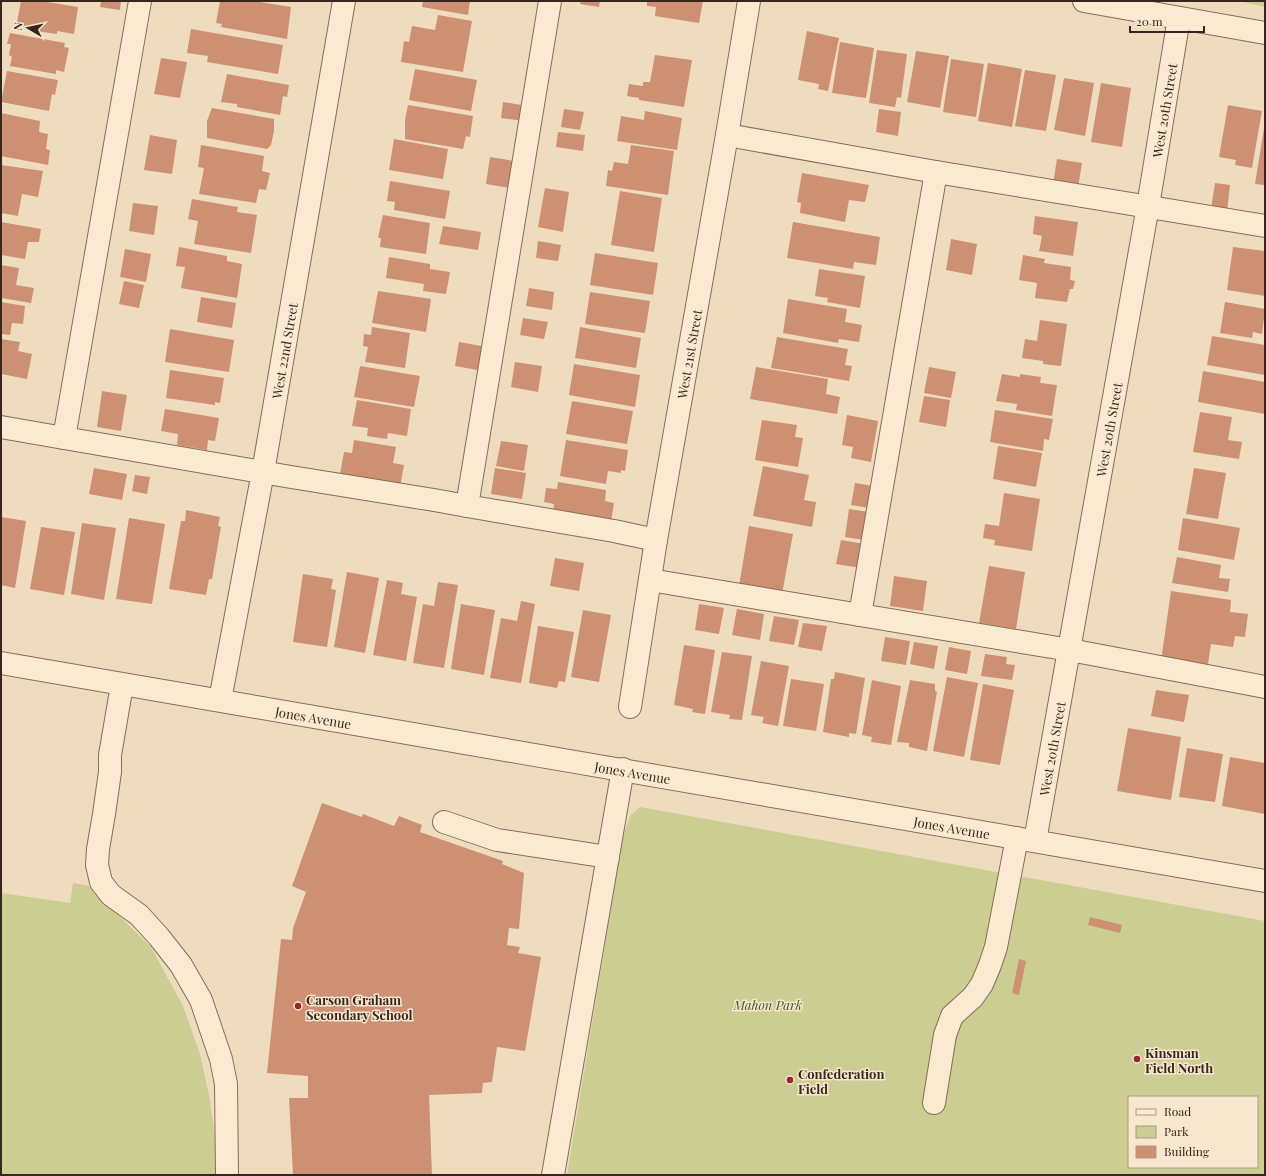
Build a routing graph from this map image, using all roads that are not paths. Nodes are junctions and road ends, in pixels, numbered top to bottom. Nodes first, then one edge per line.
1 (140, 1) edge
2 (344, 1) edge
3 (550, 1) edge
4 (748, 1) edge
5 (1084, 1) edge
6 (1179, 18) junction
7 (1265, 33) edge
8 (727, 135) junction
9 (936, 172) junction
10 (1148, 206) junction
11 (1265, 226) edge
12 (1, 427) edge
13 (64, 438) junction
14 (263, 472) junction
15 (467, 506) junction
16 (656, 540) junction
17 (650, 580) junction
18 (860, 615) junction
19 (1070, 650) junction
20 (1, 663) edge
21 (122, 685) junction
22 (1265, 687) edge
23 (220, 700) junction
24 (630, 707) dead end
25 (623, 769) junction
26 (444, 822) dead end
27 (1026, 839) junction
28 (608, 857) junction
29 (1265, 881) edge
30 (934, 1103) dead end
31 (227, 1175) edge
32 (553, 1175) edge

1 - 13 street
2 - 14 street, West 22nd Street
3 - 15 street
4 - 8 street, West 21st Street
5 - 6 street
6 - 7 street
6 - 10 street, West 20th Street
8 - 9 street
8 - 16 street, West 21st Street
9 - 10 street
9 - 18 street
10 - 11 street
10 - 19 street, West 20th Street
12 - 13 street
13 - 14 street
14 - 15 street
14 - 23 street, West 22nd Street
15 - 16 street
16 - 17 street, West 21st Street
17 - 18 street
17 - 24 street, West 21st Street
18 - 19 street
19 - 22 street
19 - 27 street, West 20th Street
20 - 21 street, Jones Avenue
21 - 23 street, Jones Avenue
21 - 31 street
23 - 25 street, Jones Avenue
25 - 27 street, Jones Avenue
25 - 28 street
26 - 28 street
27 - 29 street, Jones Avenue
27 - 30 street, West 20th Street
28 - 32 street

